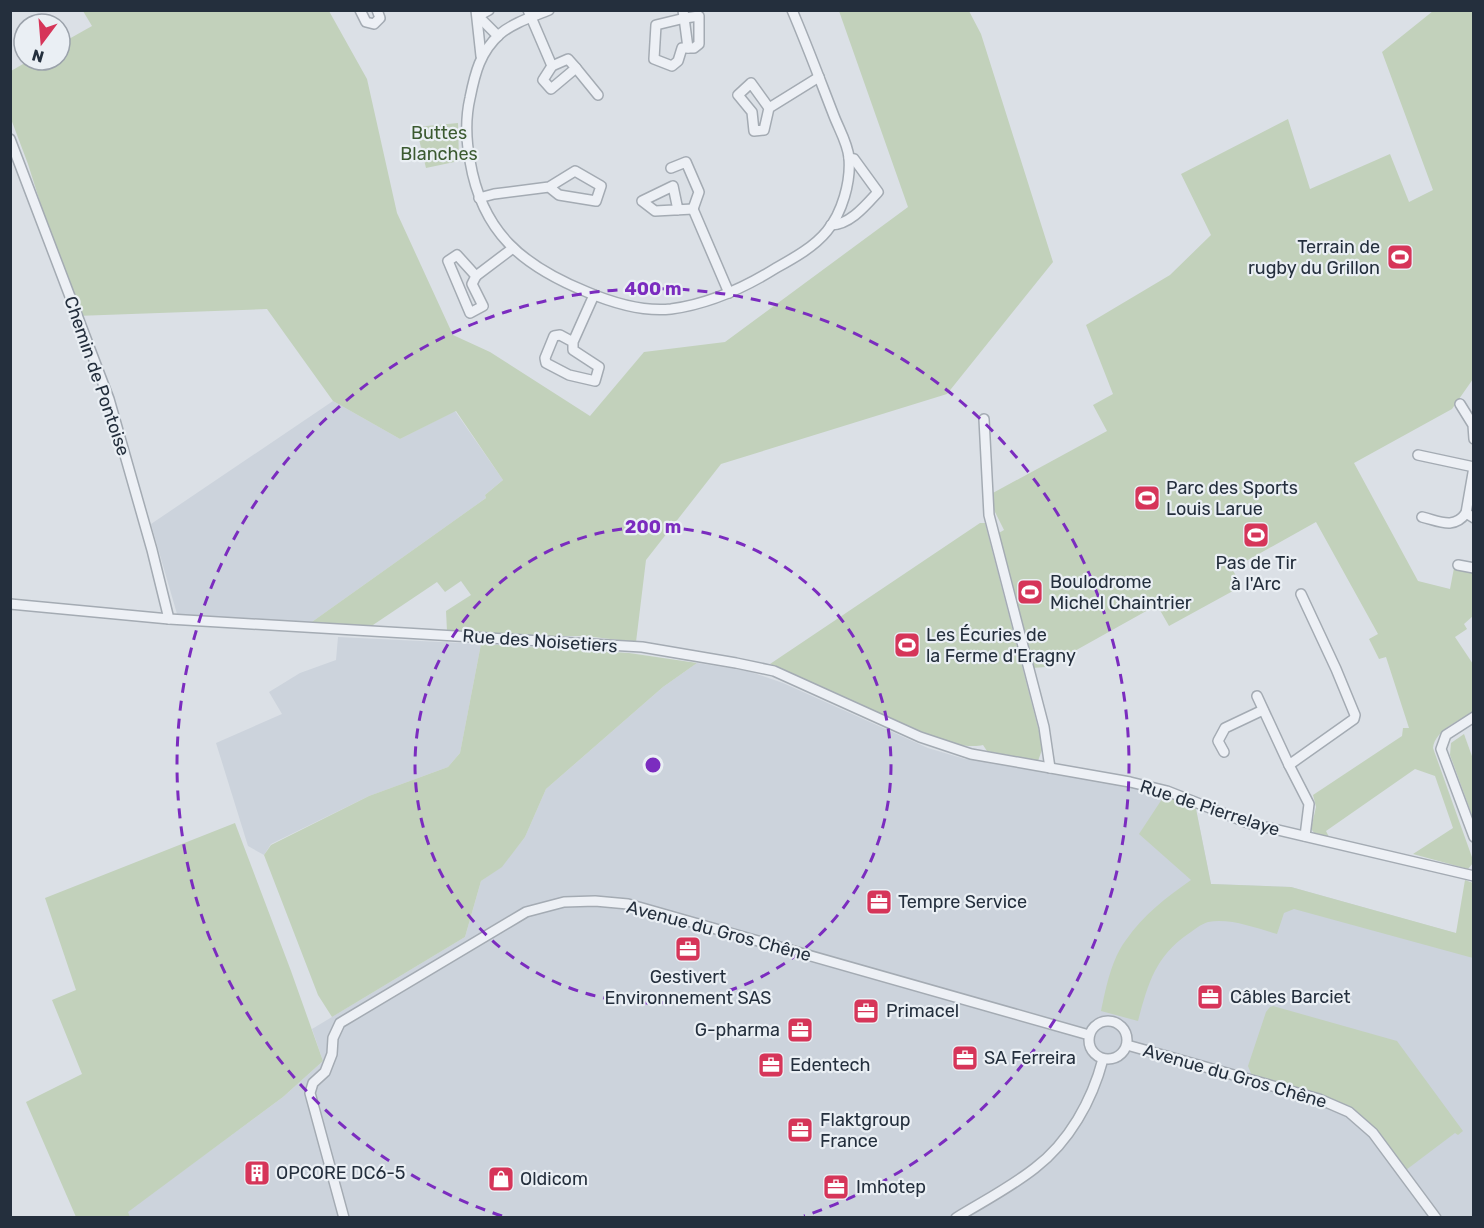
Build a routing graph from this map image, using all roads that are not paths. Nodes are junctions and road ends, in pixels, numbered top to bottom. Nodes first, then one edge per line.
1 (360, 10) edge
2 (377, 10) edge
3 (489, 10) edge
4 (549, 10) edge
5 (792, 10) edge
6 (477, 13) edge
7 (530, 14) edge
8 (684, 14) edge
9 (498, 36) junction
10 (688, 48) junction
11 (481, 56) junction
12 (552, 66) junction
13 (576, 68) junction
14 (819, 77) junction
15 (598, 95) dead end
16 (769, 108) junction
17 (10, 139) edge
18 (849, 158) junction
19 (671, 168) dead end
20 (549, 187) junction
21 (479, 198) junction
22 (693, 209) junction
23 (678, 210) dead end
24 (831, 225) junction
25 (513, 248) junction
26 (476, 276) junction
27 (729, 293) junction
28 (594, 295) junction
29 (573, 342) junction
30 (1460, 404) dead end
31 (984, 419) dead end
32 (1473, 439) edge
33 (1418, 455) dead end
34 (1473, 467) edge
35 (1470, 515) edge
36 (1422, 517) dead end
37 (1458, 565) dead end
38 (1473, 568) edge
39 (1301, 594) dead end
40 (10, 604) edge
41 (170, 619) junction
42 (1257, 696) dead end
43 (1263, 710) junction
44 (1473, 717) edge
45 (1224, 752) dead end
46 (1290, 765) junction
47 (1050, 768) junction
48 (1305, 836) junction
49 (1473, 837) edge
50 (1473, 876) edge
51 (1089, 1035) junction
52 (1127, 1045) junction
53 (1103, 1059) junction
54 (344, 1218) edge
55 (956, 1218) edge
56 (1436, 1218) edge

1 - 2 street
3 - 6 street
4 - 7 street
5 - 14 street
6 - 9 street
6 - 11 street
7 - 9 street
7 - 12 street
8 - 10 street
8 - 10 street
8 - 10 street
9 - 11 street
11 - 21 street
12 - 13 street
12 - 13 street
13 - 15 street
14 - 16 street
14 - 18 street
16 - 16 street
17 - 41 street, Chemin de Pontoise
18 - 24 street
18 - 24 street
19 - 22 street
20 - 20 street
20 - 21 street
21 - 25 street
22 - 23 street
22 - 27 street
24 - 27 street
25 - 26 street
25 - 28 street
26 - 26 street
27 - 28 street
28 - 29 street
29 - 29 street
30 - 32 street
31 - 47 street
33 - 34 street
34 - 35 street
35 - 36 street
37 - 38 street
39 - 46 street
40 - 41 street, Rue des Noisetiers
41 - 47 street, Rue des Noisetiers
42 - 43 street
43 - 45 street
43 - 46 street
44 - 49 street
46 - 48 street
47 - 48 street, Rue de Pierrelaye
48 - 50 street, Rue de Pierrelaye
51 - 52 street
51 - 53 street
51 - 54 street, Avenue du Gros Chêne
52 - 53 street
52 - 56 street, Avenue du Gros Chêne
53 - 55 street

